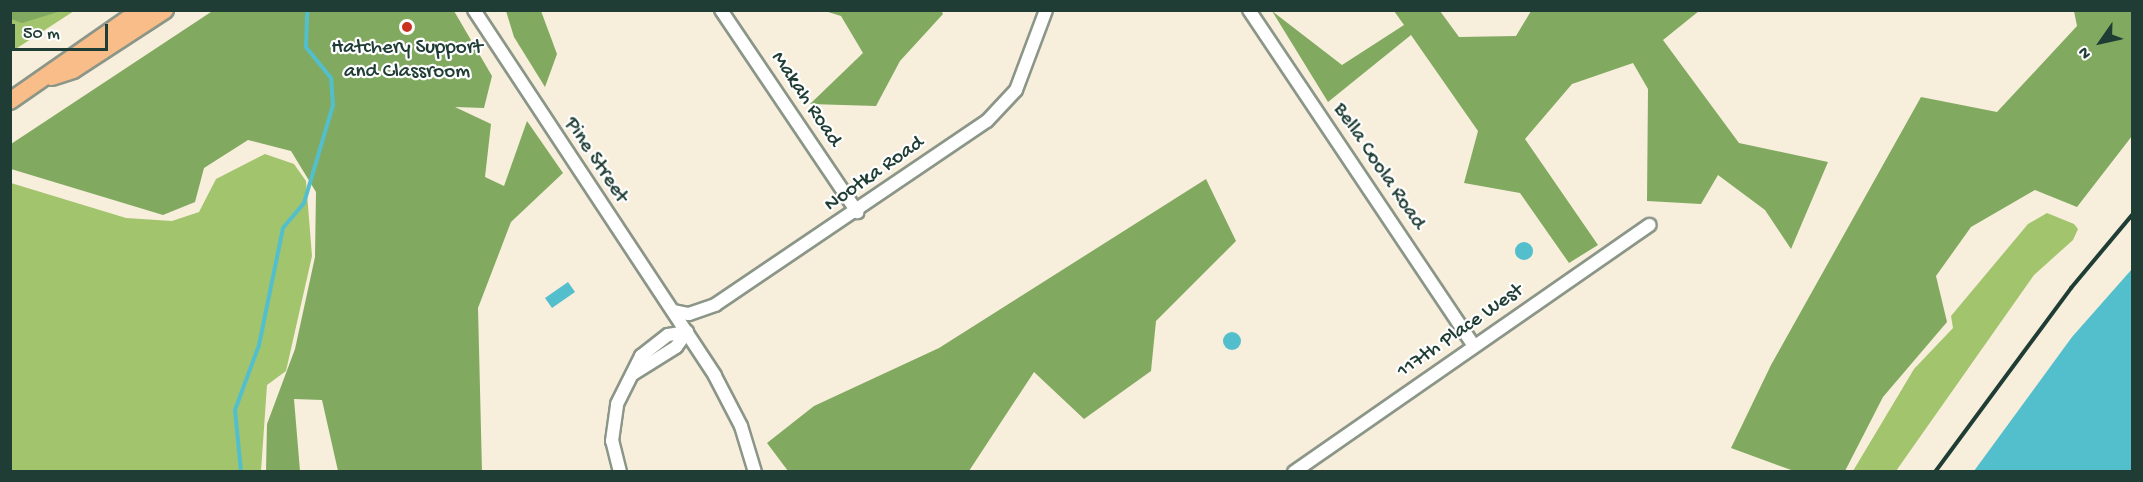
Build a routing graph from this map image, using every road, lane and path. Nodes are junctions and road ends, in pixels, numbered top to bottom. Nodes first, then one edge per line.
1 (129, 10) edge
2 (141, 10) edge
3 (165, 10) edge
4 (474, 10) edge
5 (722, 10) edge
6 (1046, 10) edge
7 (1249, 10) edge
8 (45, 79) junction
9 (10, 89) edge
10 (10, 101) edge
11 (857, 212) junction
12 (1650, 225) dead end
13 (673, 311) junction
14 (687, 332) junction
15 (1474, 346) junction
16 (620, 471) edge
17 (755, 471) edge
18 (1294, 471) edge

1 - 9 main road
2 - 8 main road
3 - 8 main road
4 - 13 street, Pine Street
5 - 11 street, Makah Road
6 - 11 street, Nootka Road
7 - 15 street, Bella Coola Road
8 - 10 main road
11 - 13 street, Nootka Road
12 - 15 street, 117th Place West
13 - 14 street, Pine Street
14 - 16 street
14 - 17 street, Pine Street
15 - 18 street, 117th Place West

